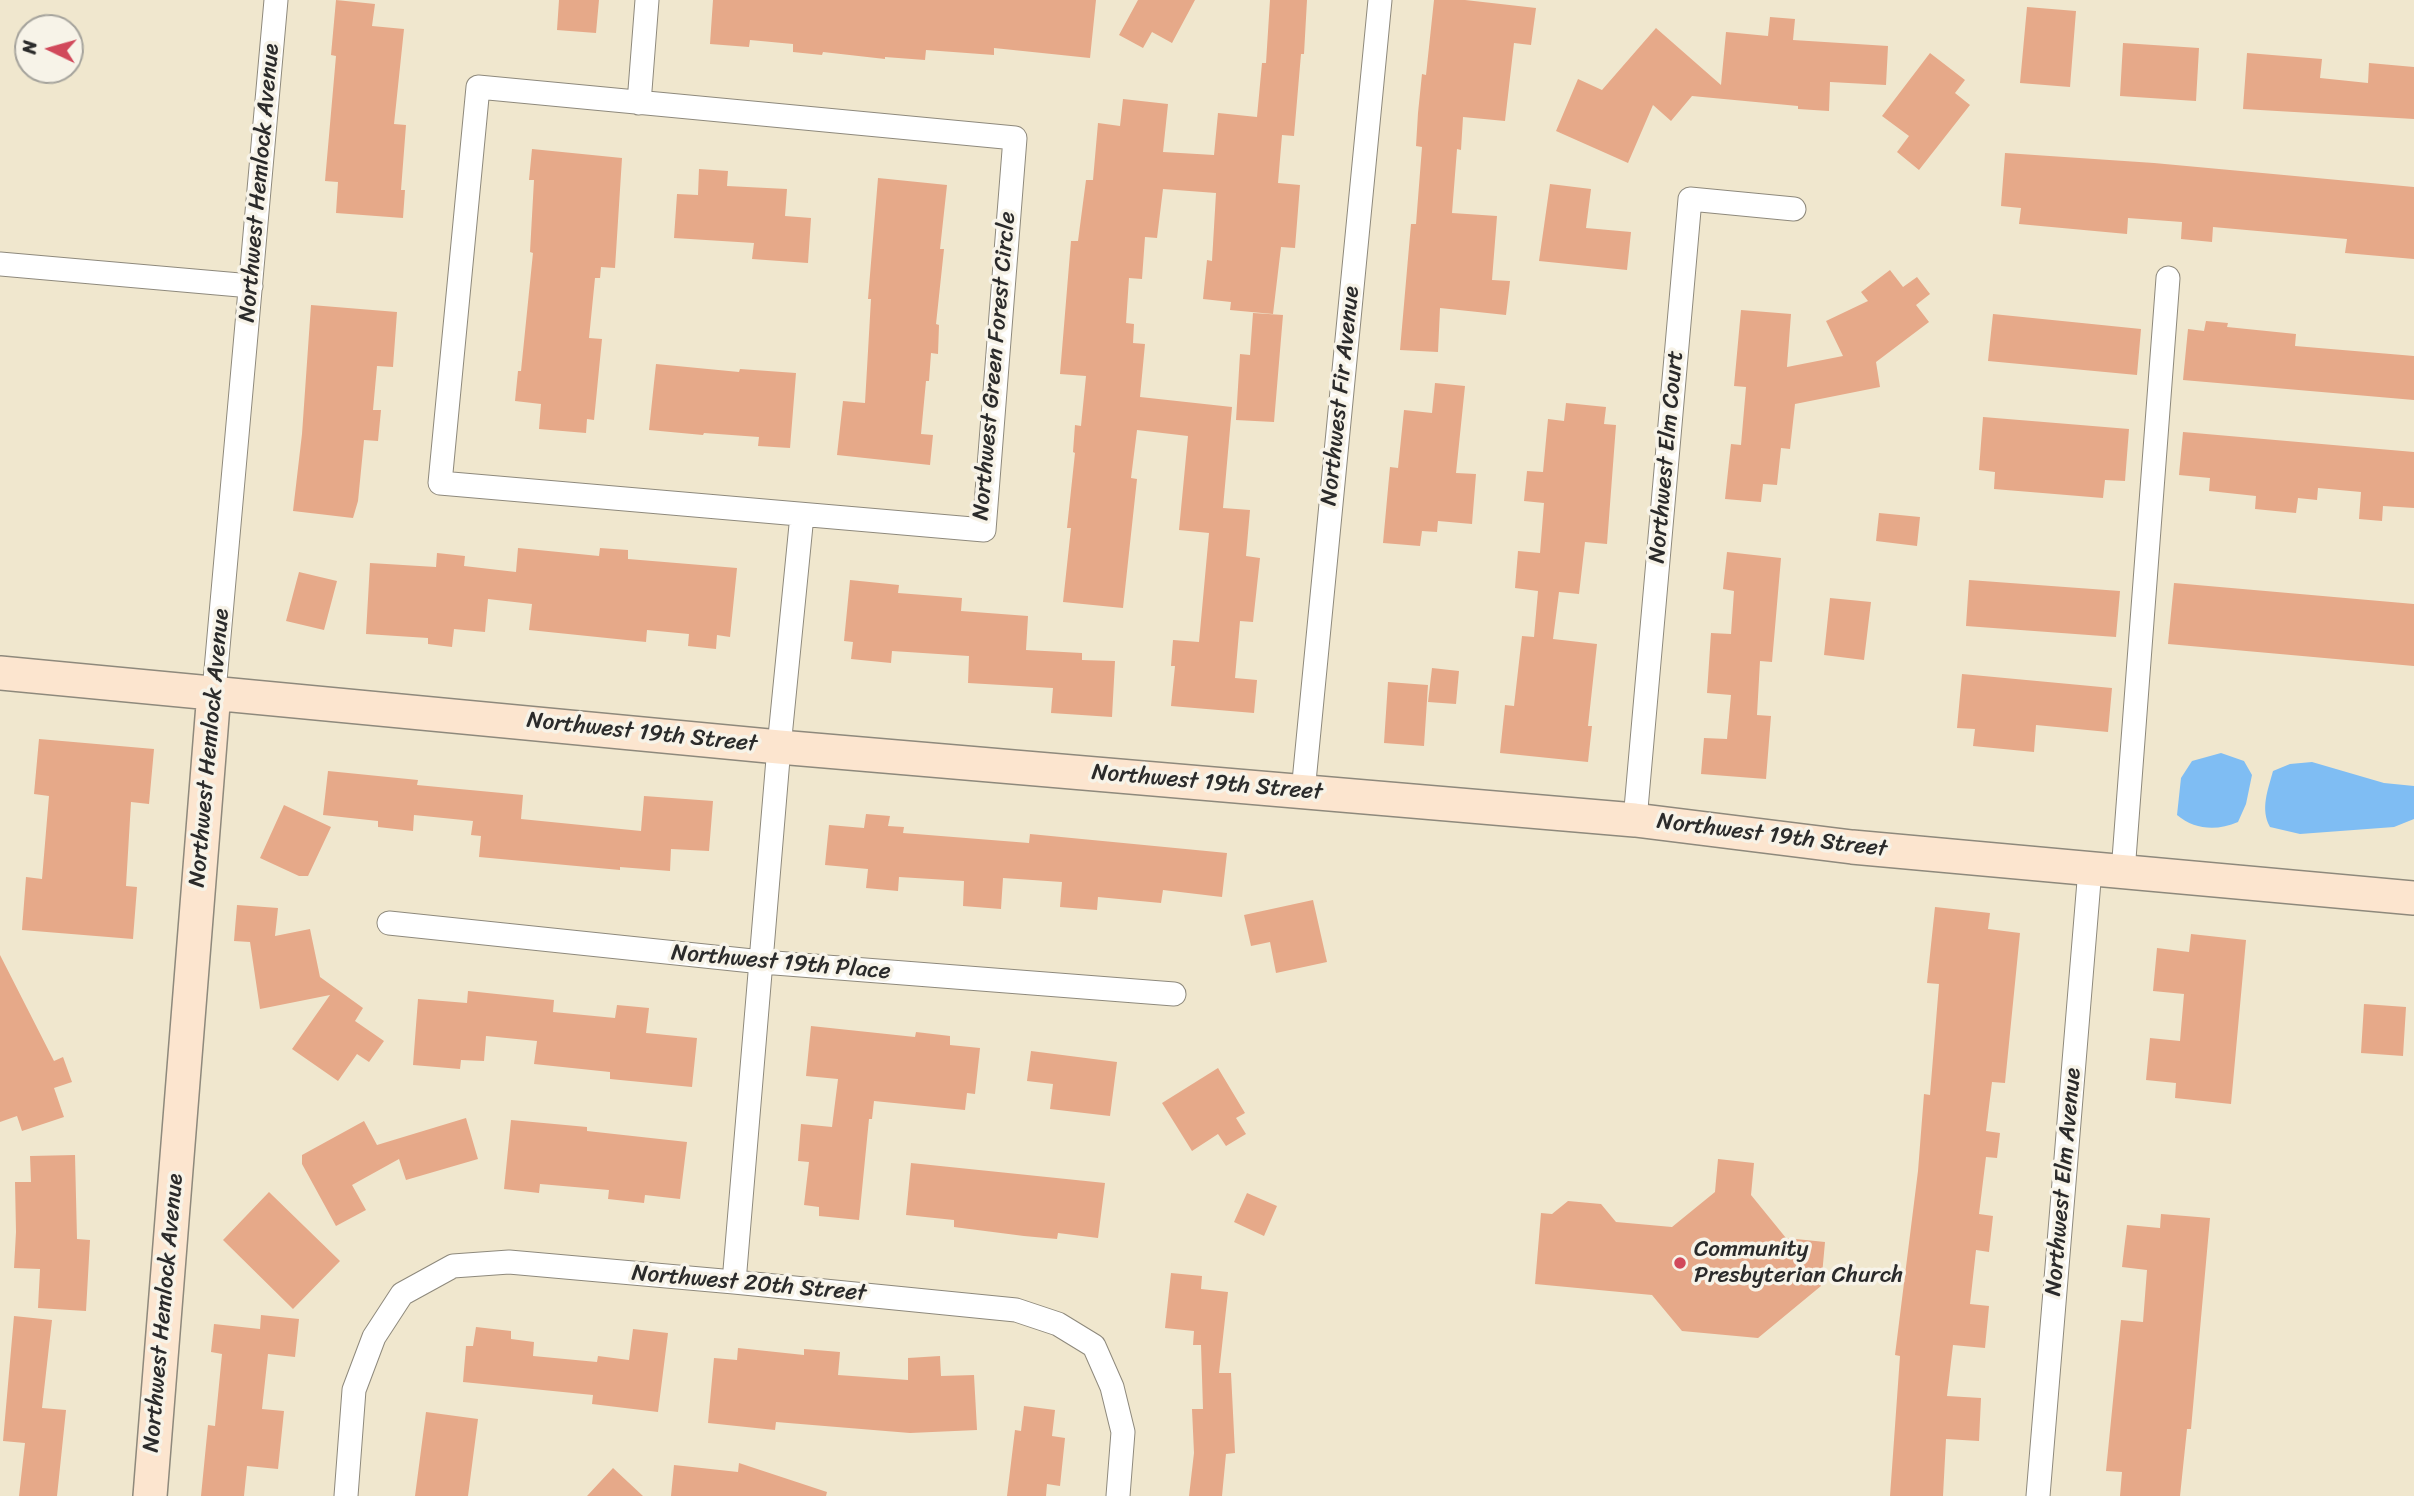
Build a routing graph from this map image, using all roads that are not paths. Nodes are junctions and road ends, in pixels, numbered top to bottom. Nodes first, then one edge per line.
1 (276, 0) edge
2 (646, 0) edge
3 (1380, 0) edge
4 (639, 103) junction
5 (1794, 209) dead end
6 (0, 264) edge
7 (2168, 278) dead end
8 (251, 286) junction
9 (802, 515) junction
10 (0, 673) edge
11 (214, 692) junction
12 (779, 747) junction
13 (1303, 792) junction
14 (1635, 820) junction
15 (2090, 869) junction
16 (2123, 872) junction
17 (2414, 898) edge
18 (389, 923) dead end
19 (762, 962) junction
20 (1174, 995) dead end
21 (734, 1282) junction
22 (150, 1496) edge
23 (346, 1496) edge
24 (1118, 1496) edge
25 (2038, 1496) edge

1 - 8 street, Northwest Hemlock Avenue
2 - 4 street
3 - 13 street, Northwest Fir Avenue
4 - 9 street, Northwest Green Forest Circle
4 - 9 street, Northwest Green Forest Circle
5 - 14 street, Northwest Elm Court
6 - 8 street
7 - 16 street
8 - 11 street, Northwest Hemlock Avenue
9 - 12 street
10 - 11 main road, Northwest 19th Street
11 - 12 main road, Northwest 19th Street
11 - 22 main road, Northwest Hemlock Avenue
12 - 13 main road, Northwest 19th Street
12 - 19 street
13 - 14 main road, Northwest 19th Street
14 - 15 main road, Northwest 19th Street
15 - 16 main road, Northwest 19th Street
15 - 25 street, Northwest Elm Avenue
16 - 17 main road, Northwest 19th Street
18 - 19 street, Northwest 19th Place
19 - 20 street, Northwest 19th Place
19 - 21 street
21 - 23 street, Northwest 20th Street
21 - 24 street, Northwest 20th Street

